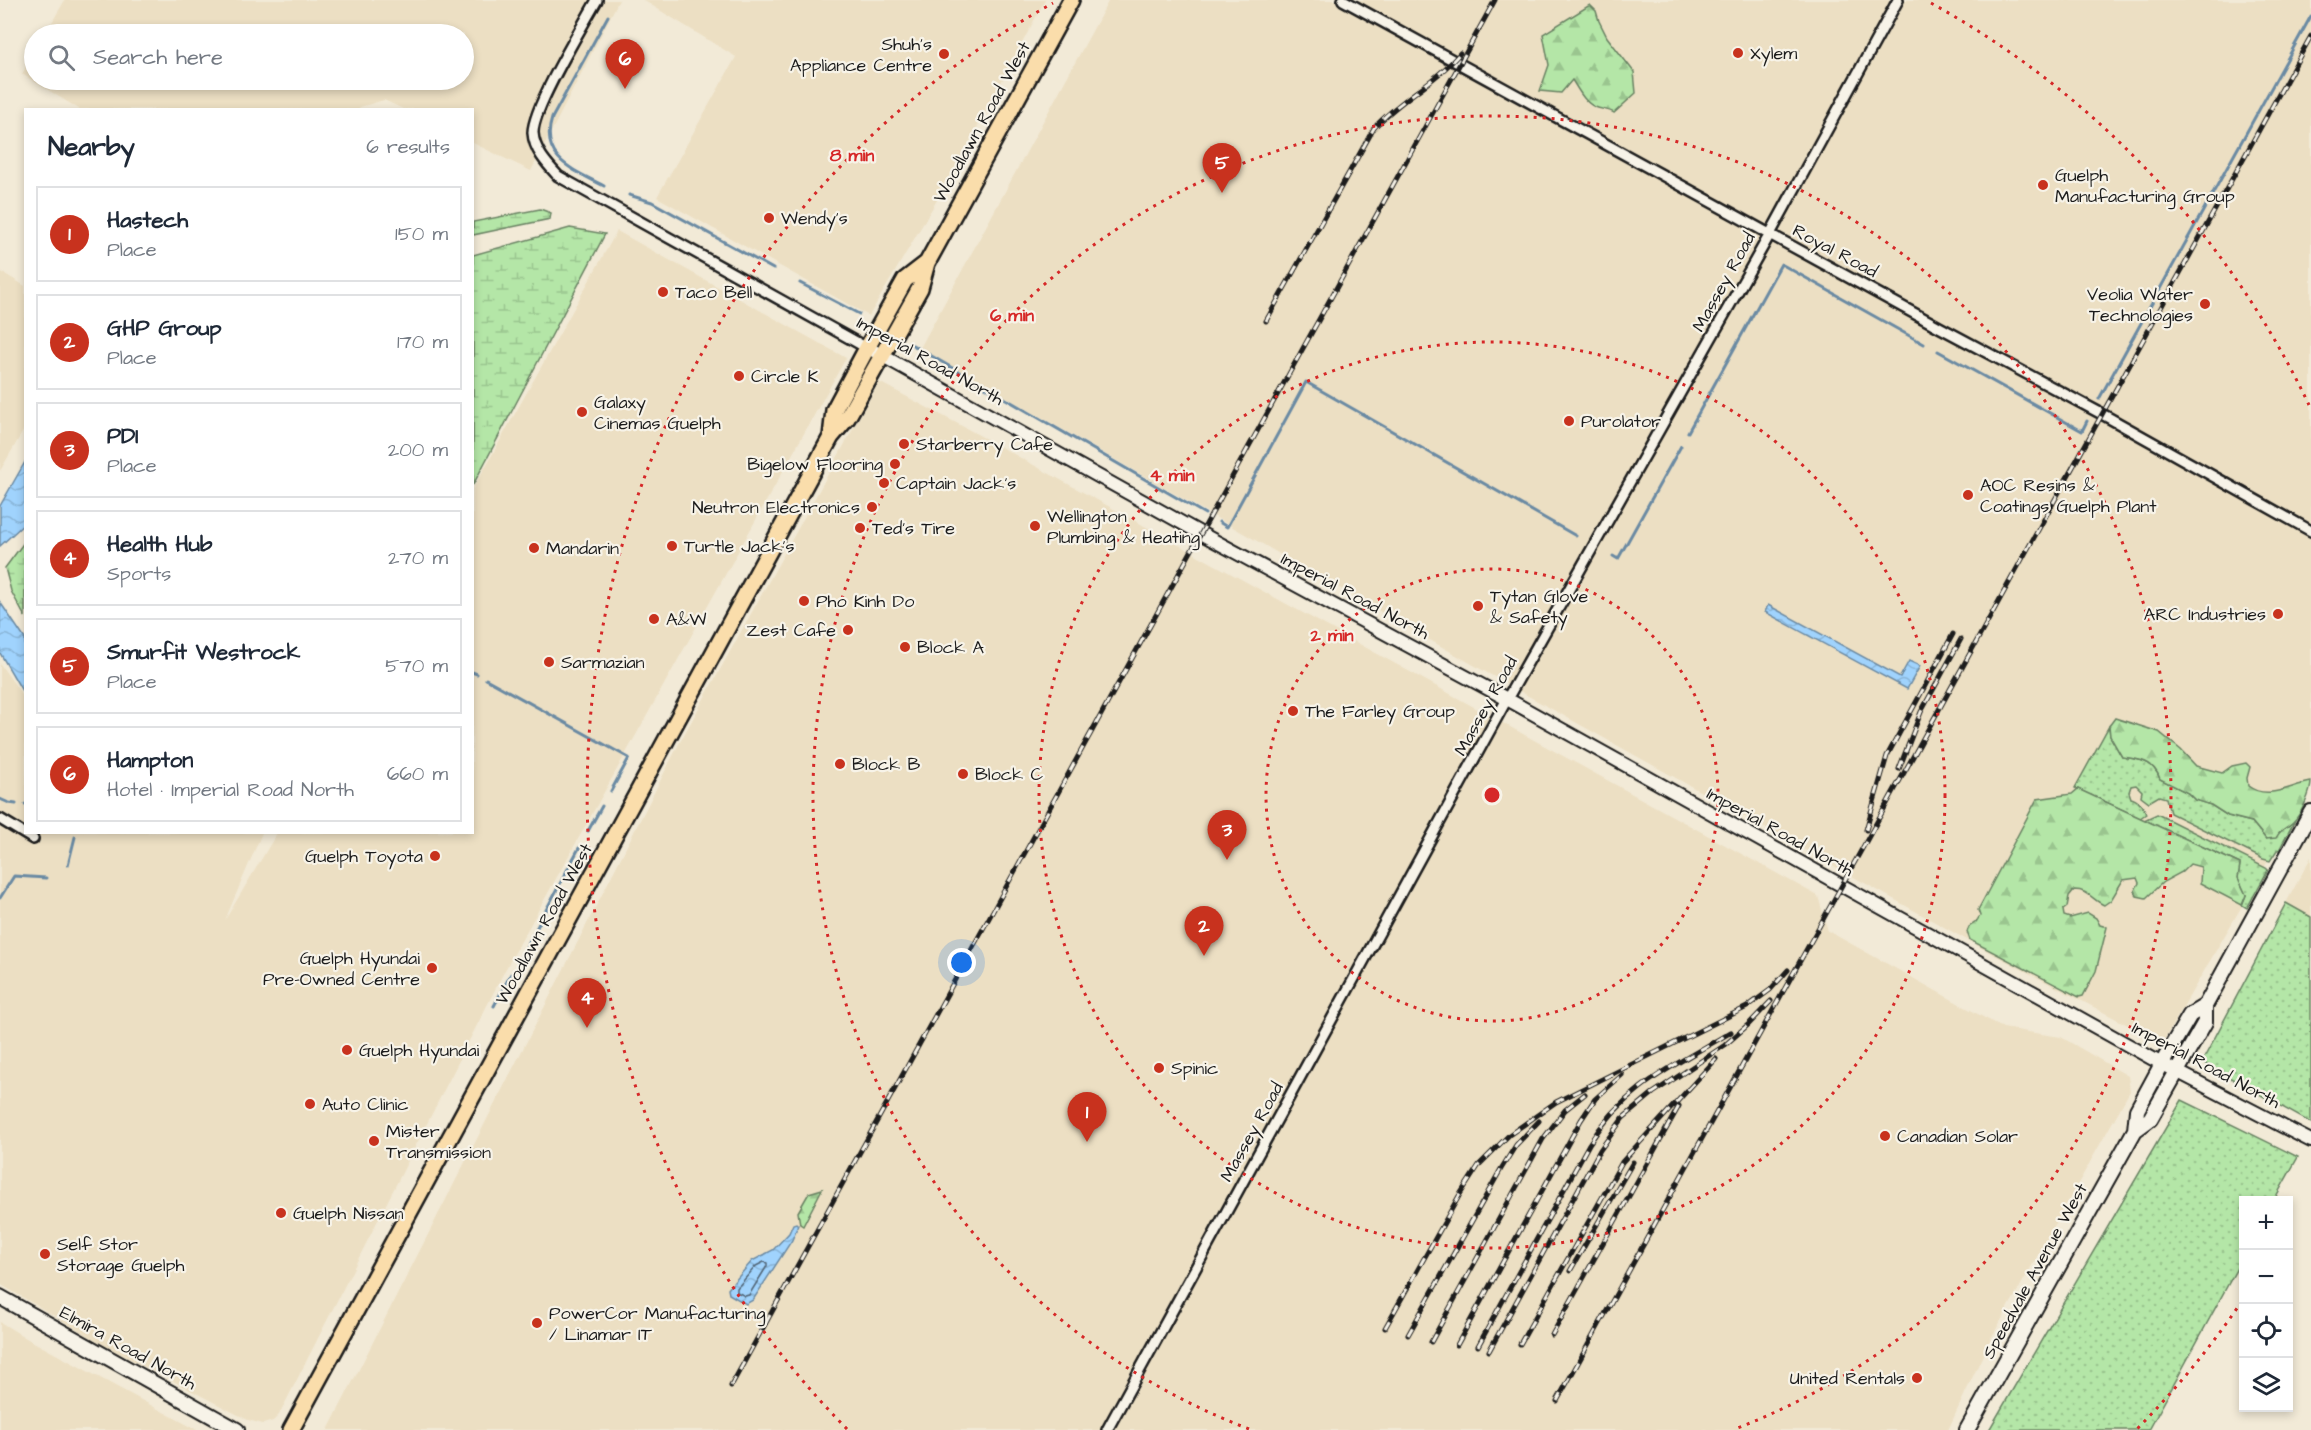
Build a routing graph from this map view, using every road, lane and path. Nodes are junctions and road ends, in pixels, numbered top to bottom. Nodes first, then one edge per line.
1 (597, 0) edge
2 (1071, 0) edge
3 (1343, 0) edge
4 (1898, 0) edge
5 (1770, 234) junction
6 (927, 263) junction
7 (867, 348) junction
8 (882, 356) junction
9 (831, 437) junction
10 (2311, 531) edge
11 (1507, 699) junction
12 (2311, 812) edge
13 (0, 819) edge
14 (24, 834) edge
15 (25, 834) edge
16 (33, 839) dead end
17 (2205, 1006) junction
18 (2163, 1064) junction
19 (2177, 1071) junction
20 (2135, 1130) junction
21 (2311, 1141) edge
22 (0, 1297) edge
23 (237, 1430) edge
24 (291, 1430) edge
25 (1107, 1430) edge
26 (1967, 1430) edge

1 - 7 street, Imperial Road North
2 - 6 main road, Woodlawn Road West
3 - 5 street, Royal Road
4 - 5 street, Massey Road
5 - 10 street, Royal Road
5 - 11 street, Massey Road
6 - 7 main road, Woodlawn Road West
6 - 8 main road, Woodlawn Road West
7 - 8 street, Imperial Road North
7 - 9 main road, Woodlawn Road West
8 - 9 main road, Woodlawn Road West
8 - 11 street, Imperial Road North
9 - 24 main road, Woodlawn Road West
11 - 18 street, Imperial Road North
11 - 25 street, Massey Road
12 - 17 main road, Speedvale Avenue West
13 - 14 street
15 - 16 street
17 - 18 main road, Speedvale Avenue West
17 - 19 main road, Speedvale Avenue West
18 - 19 street, Imperial Road North
18 - 20 main road, Speedvale Avenue West
19 - 20 main road, Speedvale Avenue West
19 - 21 street, Imperial Road North
20 - 26 main road, Speedvale Avenue West
22 - 23 main road, Elmira Road North

